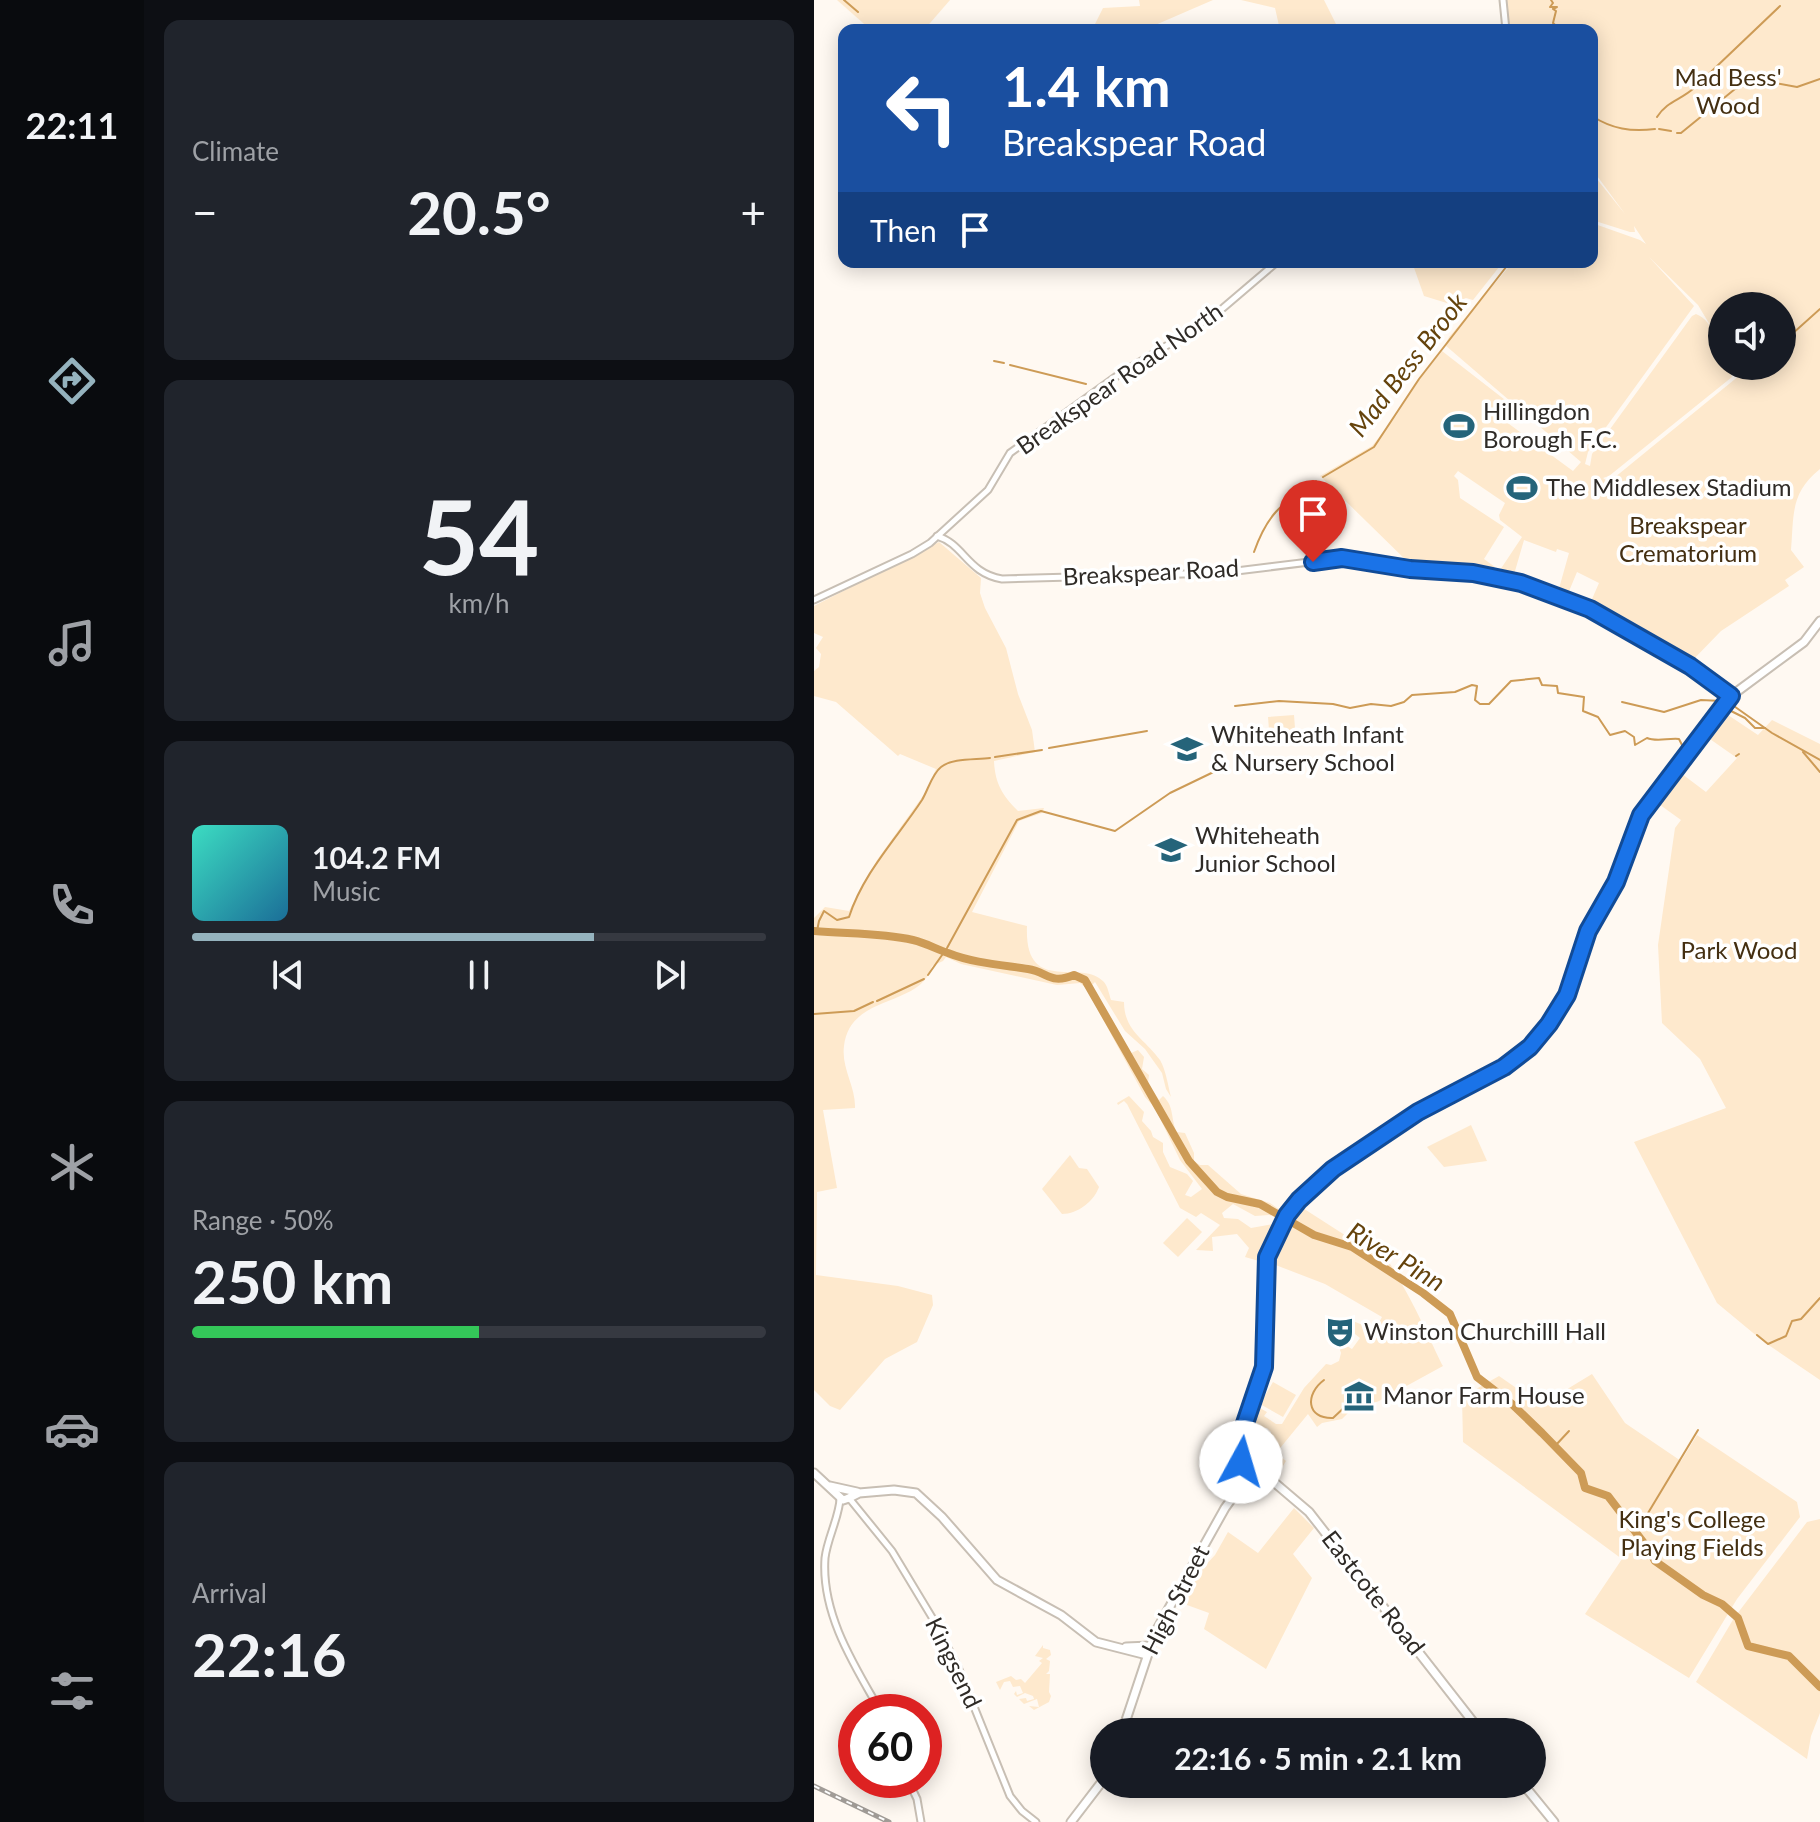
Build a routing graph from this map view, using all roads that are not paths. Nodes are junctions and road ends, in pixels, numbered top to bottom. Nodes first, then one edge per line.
1 (1503, 0) edge
2 (1505, 24) edge
3 (1270, 268) edge
4 (937, 536) junction
5 (814, 600) edge
6 (1820, 621) edge
7 (1731, 696) junction
8 (814, 1473) edge
9 (1248, 1476) junction
10 (845, 1497) junction
11 (1148, 1651) junction
12 (871, 1694) edge
13 (1126, 1718) edge
14 (1470, 1718) edge
15 (917, 1798) edge
16 (1090, 1798) edge
17 (1534, 1798) edge
18 (1035, 1821) edge
19 (921, 1822) edge
20 (1072, 1822) edge
21 (1554, 1822) edge

1 - 2 street
3 - 4 street, Breakspear Road North
4 - 5 street, Breakspear Road North
4 - 7 street, Breakspear Road
6 - 7 main road
7 - 9 main road
8 - 10 main road
9 - 11 main road, High Street
9 - 14 main road, Eastcote Road
10 - 11 main road
10 - 12 street
10 - 18 street, Kingsend
11 - 13 main road, High Street
15 - 19 street
16 - 20 main road
17 - 21 main road

